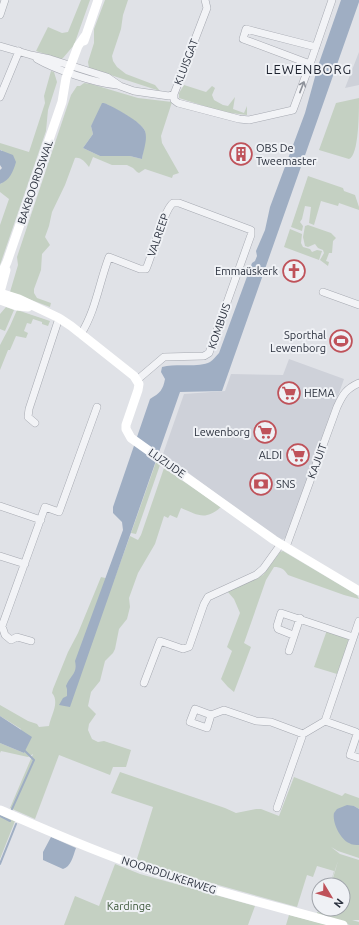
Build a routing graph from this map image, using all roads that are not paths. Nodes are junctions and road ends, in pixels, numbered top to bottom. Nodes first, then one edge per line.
1 (5, 0) edge
2 (98, 0) edge
3 (205, 0) edge
4 (332, 0) edge
5 (0, 15) edge
6 (0, 46) edge
7 (316, 46) junction
8 (19, 51) junction
9 (310, 64) junction
10 (72, 70) junction
11 (174, 94) junction
12 (0, 97) edge
13 (7, 262) junction
14 (240, 267) joint
15 (0, 277) edge
16 (323, 292) dead end
17 (0, 293) edge
18 (0, 300) edge
19 (359, 305) edge
20 (36, 308) junction
21 (59, 318) junction
22 (81, 334) junction
23 (137, 380) junction
24 (359, 383) edge
25 (97, 407) dead end
26 (35, 423) dead end
27 (0, 506) edge
28 (40, 520) junction
29 (283, 546) junction
30 (0, 556) edge
31 (25, 564) junction
32 (359, 591) edge
33 (300, 618) junction
34 (359, 621) edge
35 (1, 626) edge
36 (358, 630) edge
37 (293, 635) junction
38 (353, 637) junction
39 (31, 641) dead end
40 (289, 651) dead end
41 (144, 683) dead end
42 (211, 715) dead end
43 (325, 720) junction
44 (303, 734) junction
45 (359, 736) edge
46 (359, 758) edge
47 (277, 808) dead end
48 (0, 810) edge
49 (343, 925) edge

1 - 5 street
2 - 10 street, BAKBOORDSWAL
3 - 11 street, KLUISGAT
4 - 7 street
6 - 8 street, KLUISGAT
7 - 9 street
7 - 9 street
8 - 10 street, KLUISGAT
8 - 12 street
11 -> 9 street
10 - 11 street, KLUISGAT
10 - 13 street, BAKBOORDSWAL
13 - 15 street, BAKBOORDSWAL
13 - 17 street, BAKBOORDSWAL
14 - 22 street, VALREEP
14 - 23 street, KOMBUIS
16 - 19 street
17 - 20 street
18 - 20 street
20 - 21 street
21 - 22 street
21 - 26 street
22 - 23 street
23 - 29 street, LIJZIJDE
24 - 29 street, KAJUIT
25 - 28 street
27 - 28 street
28 - 31 street
29 - 32 street, LIJZIJDE
29 - 41 street, KAJUIT
30 - 31 street
31 - 35 street
33 - 37 street
33 - 37 street
33 - 38 street
34 - 36 street
35 - 39 street
36 - 38 street
37 - 40 street
38 - 43 street
42 - 44 street
43 - 44 street
43 - 45 street
44 - 47 street
45 - 46 street
48 - 49 street, NOORDDIJKERWEG

